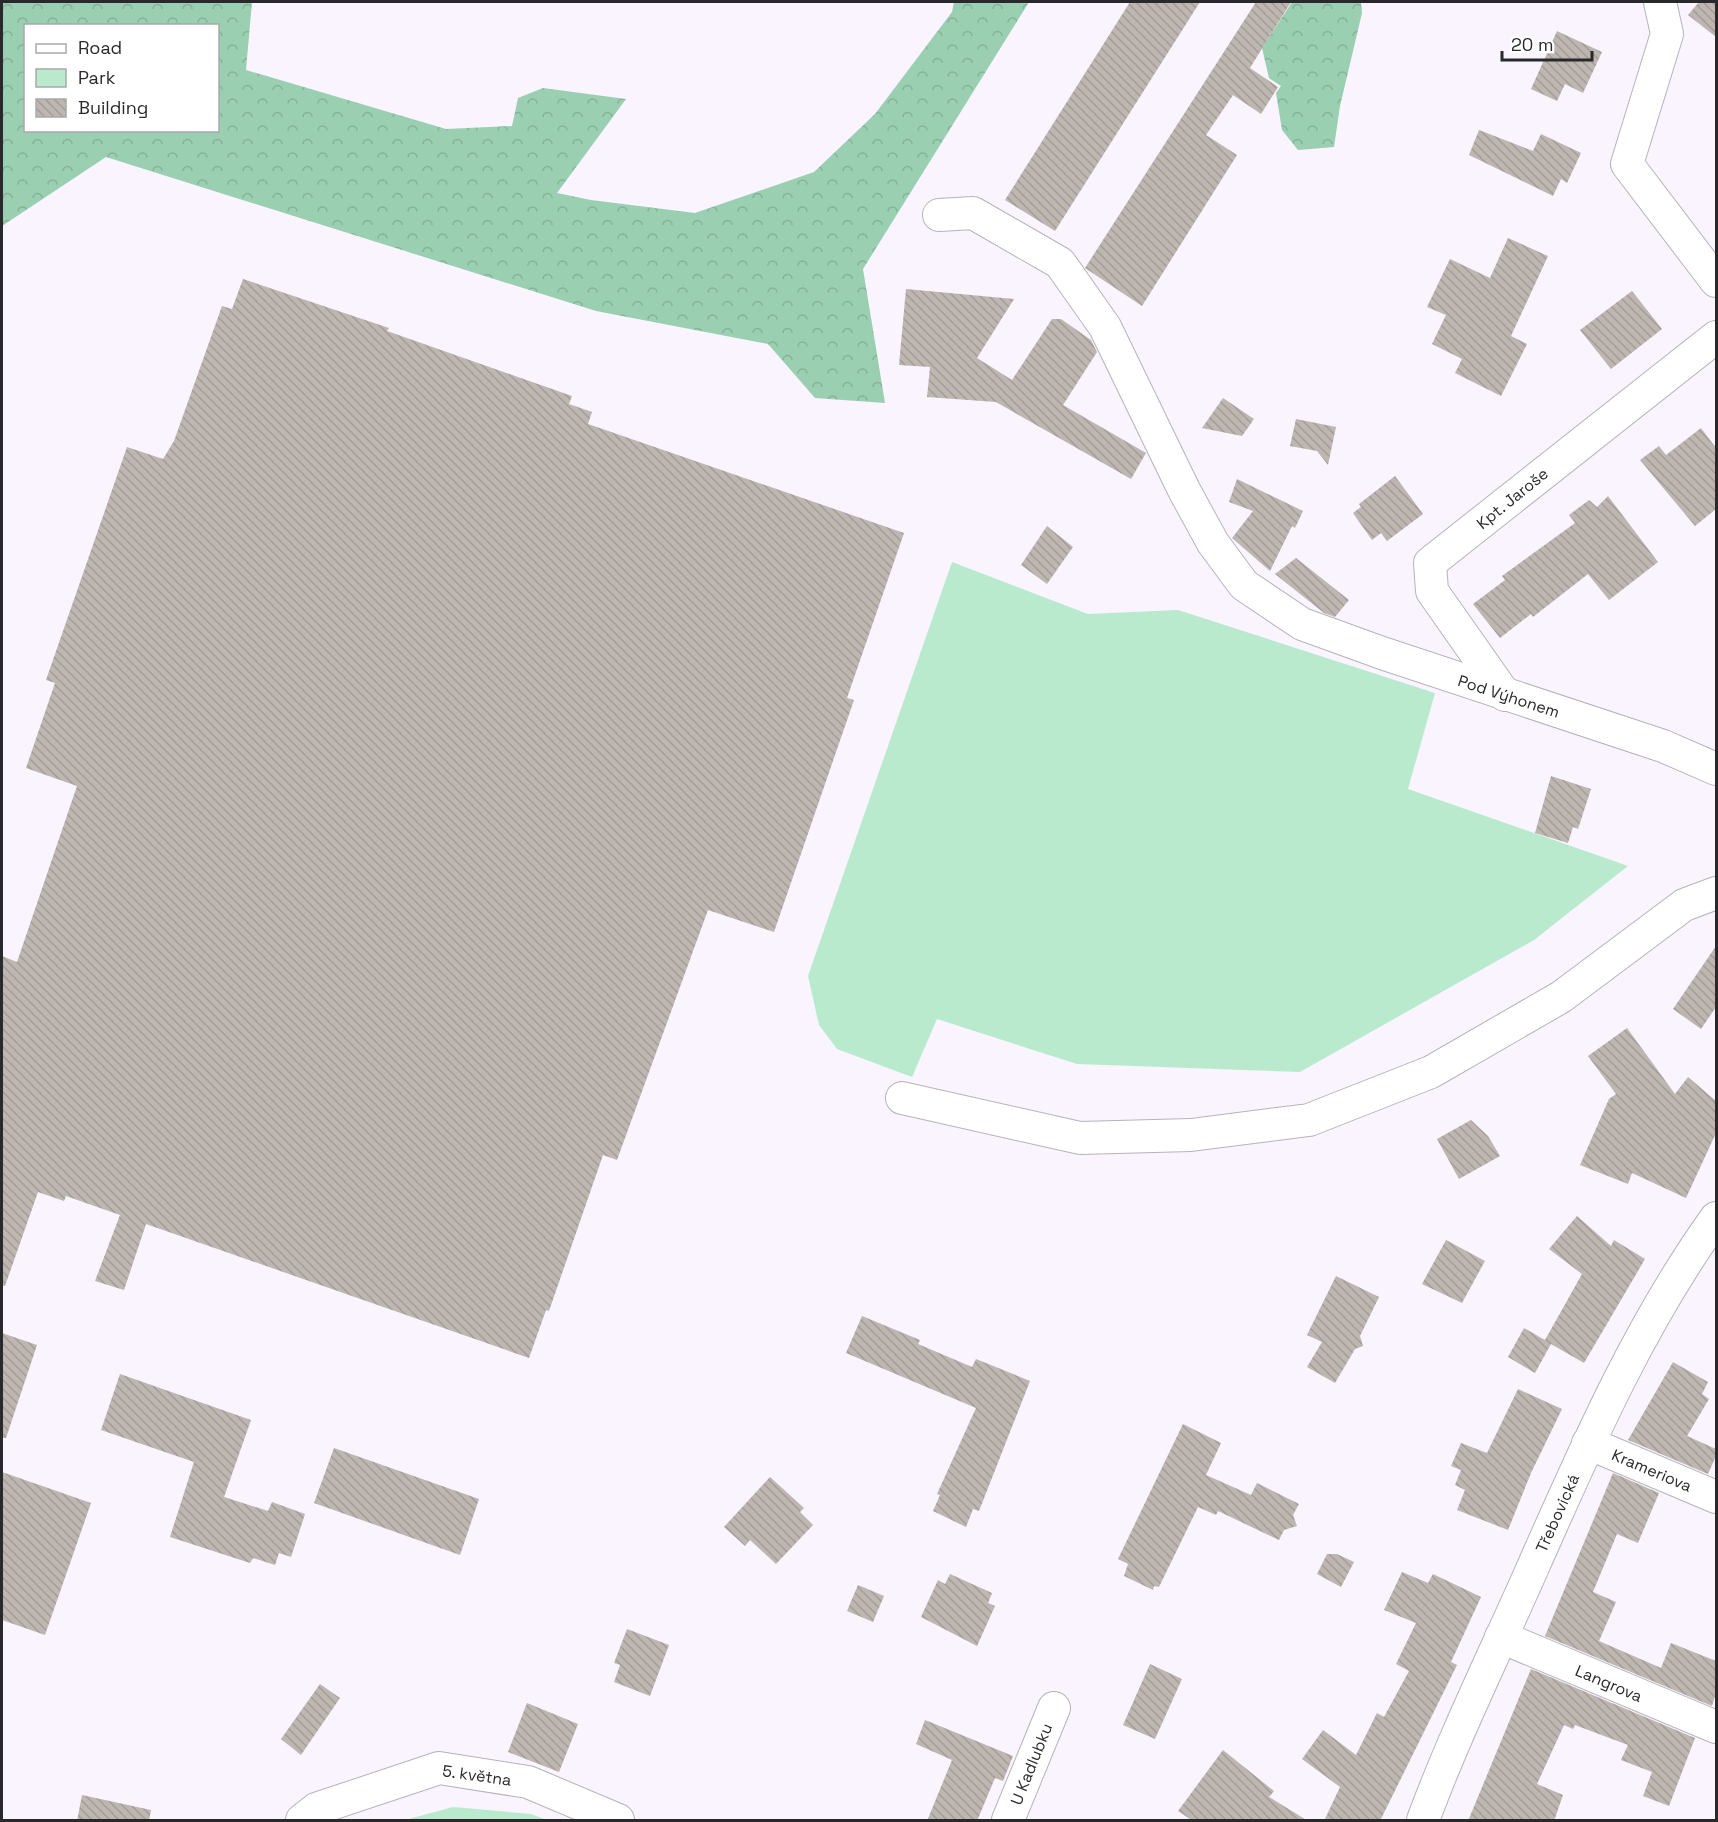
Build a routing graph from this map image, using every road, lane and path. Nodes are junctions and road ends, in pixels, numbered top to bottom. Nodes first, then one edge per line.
1 (1660, 2) edge
2 (939, 215) dead end
3 (1716, 281) edge
4 (1716, 337) edge
5 (1505, 695) junction
6 (1716, 769) edge
7 (1716, 893) edge
8 (902, 1098) dead end
9 (1716, 1218) edge
10 (1588, 1443) junction
11 (1716, 1497) edge
12 (1501, 1637) junction
13 (1054, 1708) dead end
14 (1716, 1727) edge
15 (302, 1821) edge
16 (618, 1821) edge
17 (1008, 1821) edge
18 (1423, 1821) edge

1 - 3 street
2 - 5 street, Pod Výhonem
4 - 5 street, Kpt. Jaroše
5 - 6 street, Pod Výhonem
7 - 8 street
9 - 10 street, Třebovická
10 - 11 street, Krameriova
10 - 12 street, Třebovická
12 - 14 street, Langrova
12 - 18 street, Třebovická
13 - 17 street, U Kadlubku
15 - 16 street, 5. května

